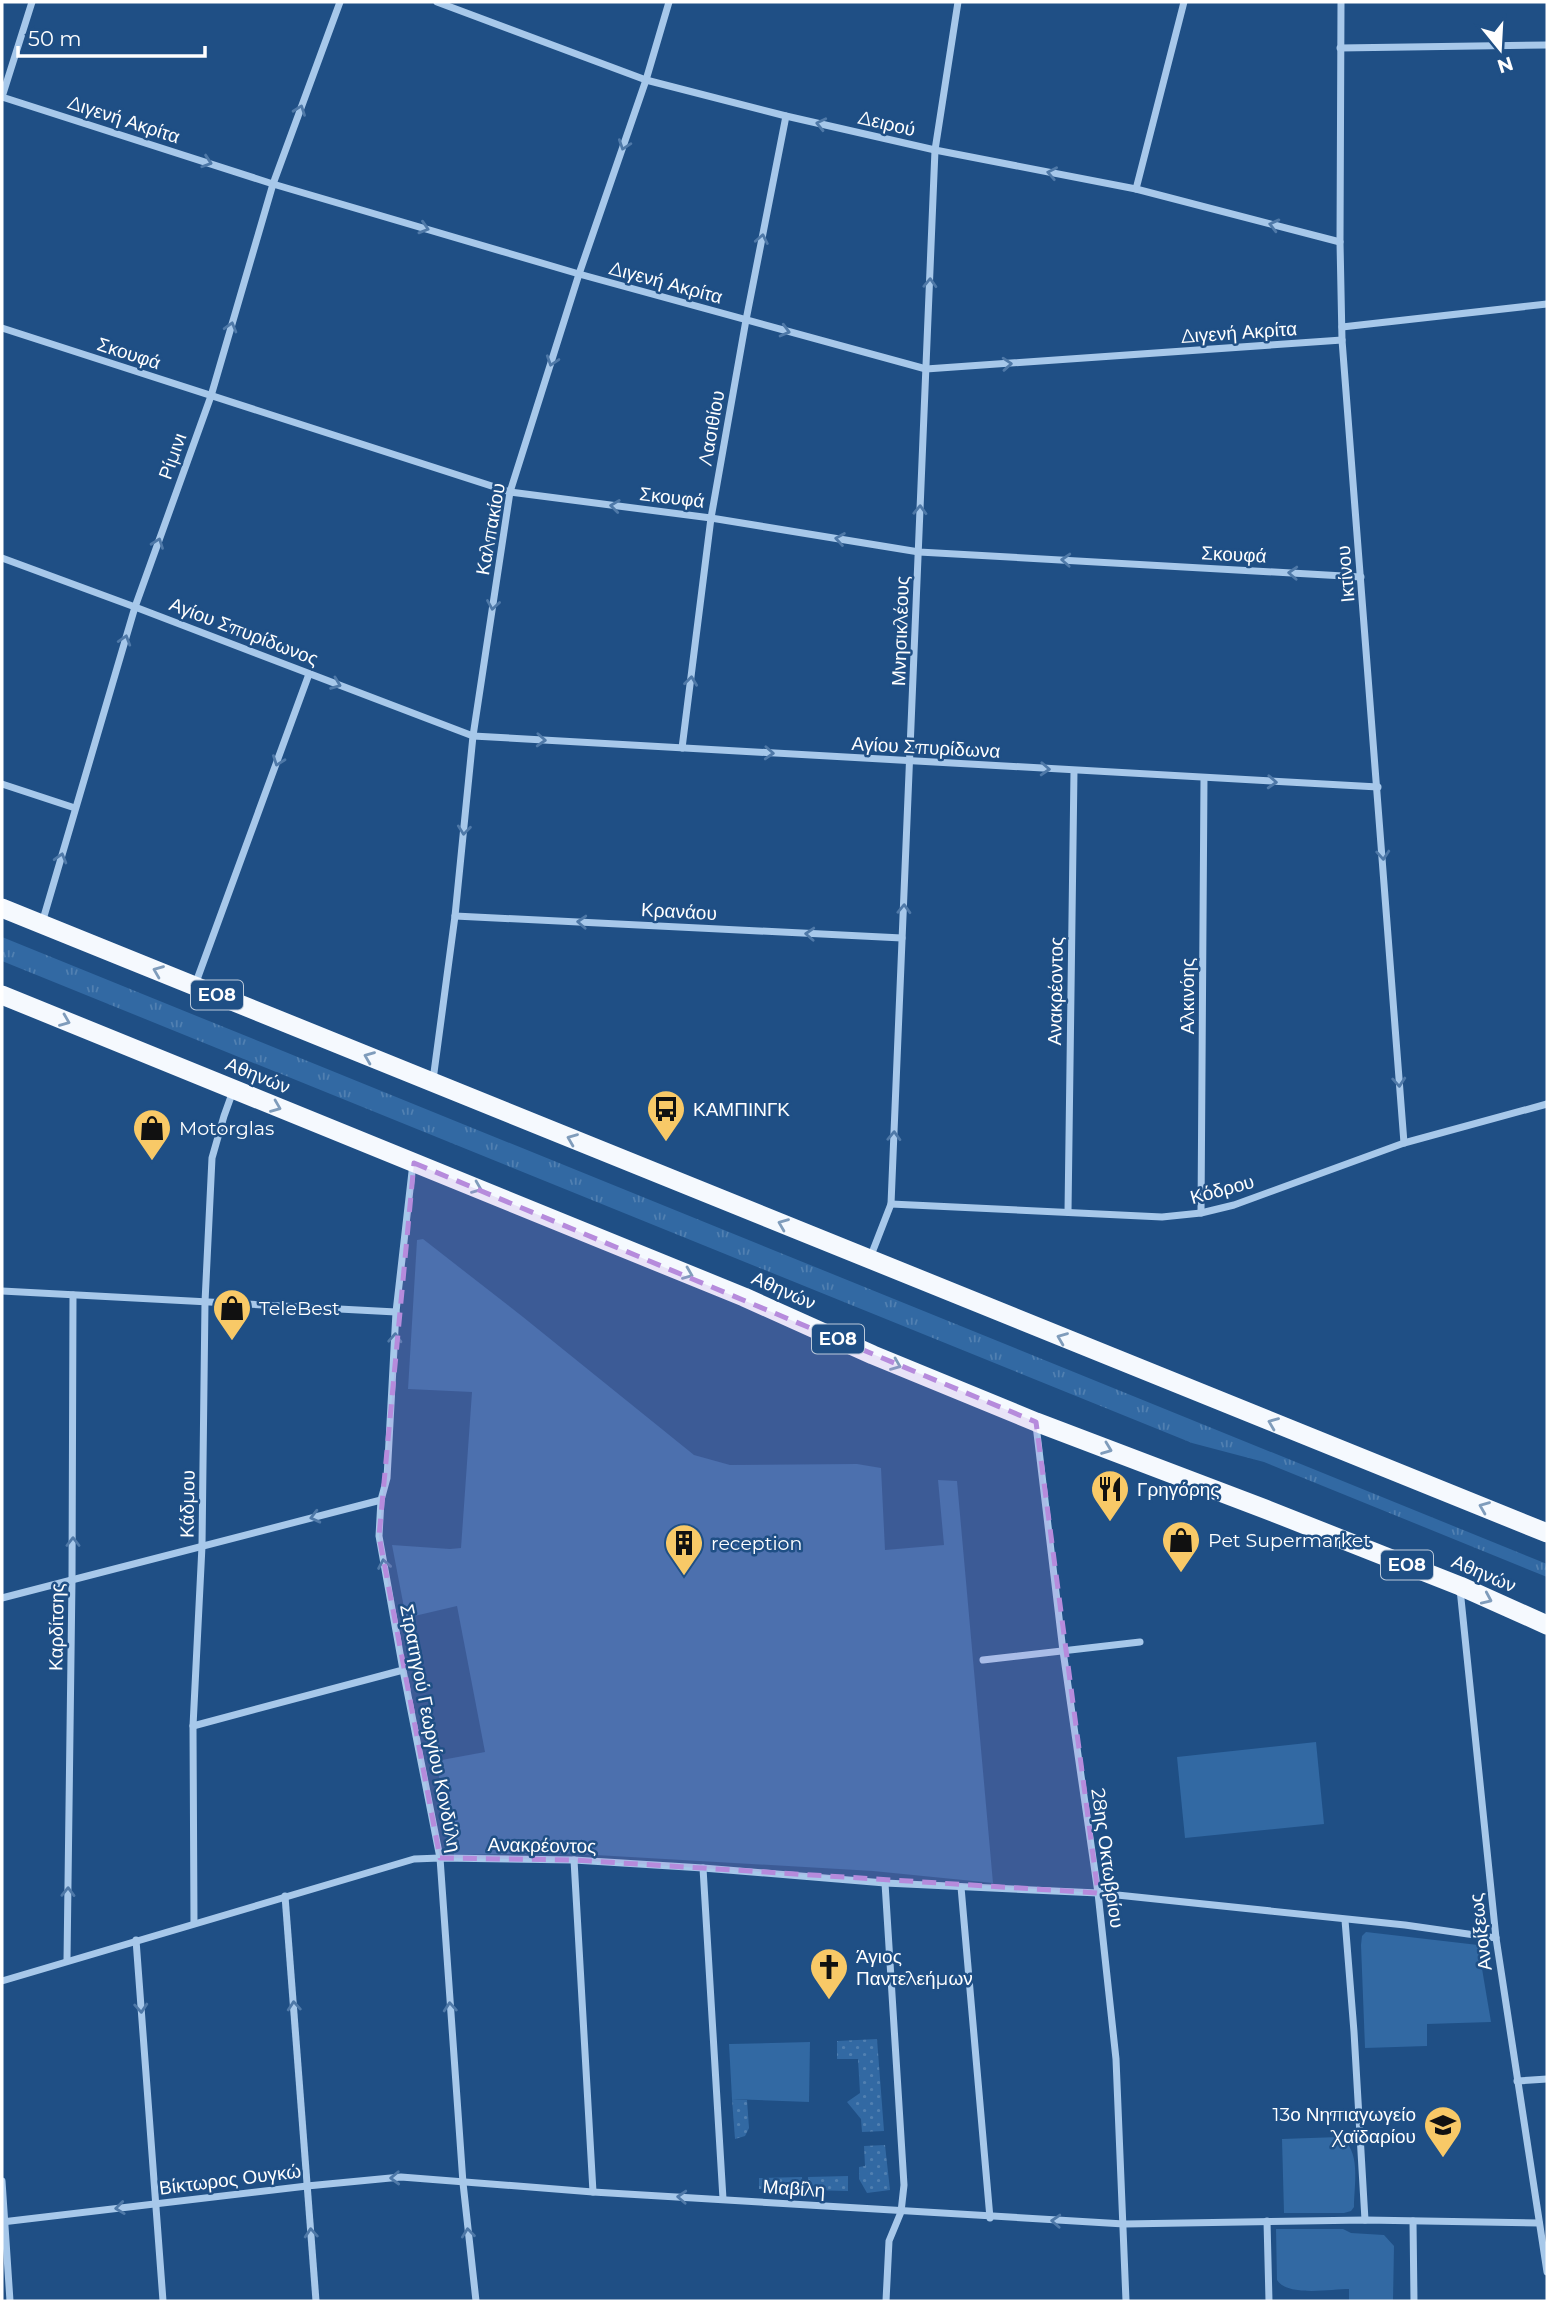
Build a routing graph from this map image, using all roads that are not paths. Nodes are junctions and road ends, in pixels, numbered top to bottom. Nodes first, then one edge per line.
1 (32, 2) edge
2 (340, 2) edge
3 (436, 2) edge
4 (669, 2) edge
5 (958, 2) edge
6 (1184, 2) edge
7 (1341, 2) edge
8 (1547, 45) edge
9 (1340, 48) junction
10 (646, 80) junction
11 (2, 97) edge
12 (786, 116) junction
13 (936, 150) junction
14 (273, 184) junction
15 (1136, 190) junction
16 (1340, 242) junction
17 (579, 274) junction
18 (1547, 304) edge
19 (746, 320) junction
20 (1342, 327) junction
21 (2, 328) edge
22 (1342, 340) junction
23 (926, 369) junction
24 (211, 396) junction
25 (510, 492) junction
26 (711, 518) junction
27 (919, 552) junction
28 (2, 558) edge
29 (1361, 577) junction
30 (135, 607) junction
31 (310, 674) junction
32 (473, 736) junction
33 (682, 748) junction
34 (910, 761) junction
35 (1074, 771) junction
36 (1204, 778) junction
37 (2, 784) edge
38 (1378, 787) junction
39 (75, 808) junction
40 (2, 908) edge
41 (455, 916) junction
42 (42, 924) junction
43 (902, 938) junction
44 (195, 986) junction
45 (2, 996) edge
46 (433, 1082) junction
47 (234, 1090) junction
48 (1547, 1104) edge
49 (1404, 1143) junction
50 (414, 1163) junction
51 (891, 1204) junction
52 (1068, 1212) junction
53 (1202, 1213) junction
54 (869, 1259) junction
55 (2, 1291) edge
56 (73, 1295) junction
57 (205, 1302) junction
58 (397, 1312) junction
59 (1036, 1422) junction
60 (382, 1500) junction
61 (1547, 1533) edge
62 (202, 1546) junction
63 (72, 1580) junction
64 (1460, 1586) junction
65 (2, 1598) edge
66 (1547, 1625) edge
67 (1140, 1642) dead end
68 (1063, 1651) junction
69 (982, 1660) dead end
70 (403, 1670) junction
71 (193, 1726) junction
72 (440, 1857) junction
73 (574, 1860) junction
74 (703, 1868) junction
75 (886, 1883) junction
76 (961, 1887) junction
77 (1098, 1893) junction
78 (285, 1896) junction
79 (1345, 1920) junction
80 (194, 1923) junction
81 (1496, 1938) junction
82 (136, 1940) junction
83 (67, 1960) junction
84 (2, 1981) edge
85 (1547, 2079) edge
86 (1517, 2081) junction
87 (2, 2181) edge
88 (463, 2183) junction
89 (307, 2186) junction
90 (593, 2192) junction
91 (723, 2199) junction
92 (156, 2203) junction
93 (901, 2212) junction
94 (990, 2217) junction
95 (1364, 2220) junction
96 (1267, 2221) junction
97 (1413, 2221) junction
98 (3, 2222) edge
99 (1539, 2223) junction
100 (1124, 2224) junction
101 (1547, 2272) edge
102 (10, 2301) edge
103 (163, 2301) edge
104 (316, 2301) edge
105 (476, 2301) edge
106 (886, 2301) edge
107 (1126, 2301) edge
108 (1269, 2301) edge
109 (1414, 2301) edge

1 - 11 street
14 -> 2 street, Ρίμινι
3 - 10 street, Δειρού
4 - 10 street, Καλπακίου
5 - 13 street, Μνησικλέους
6 - 15 street
7 - 9 street, Ικτίνου
8 - 9 street
9 - 16 street, Ικτίνου
10 - 12 street, Δειρού
10 -> 17 street, Καλπακίου
11 -> 14 street, Διγενή Ακρίτα
13 -> 12 street, Δειρού
19 -> 12 street, Λασιθίου
15 -> 13 street, Δειρού
23 -> 13 street, Μνησικλέους
14 -> 17 street, Διγενή Ακρίτα
24 -> 14 street, Ρίμινι
16 -> 15 street, Δειρού
16 - 20 street, Ικτίνου
17 - 19 street, Διγενή Ακρίτα
17 -> 25 street, Καλπακίου
18 - 20 street
19 -> 23 street, Διγενή Ακρίτα
19 - 26 street, Λασιθίου
20 - 22 street, Ικτίνου
21 - 24 street, Σκουφά
23 -> 22 street, Διγενή Ακρίτα
22 - 29 street, Ικτίνου
27 -> 23 street, Μνησικλέους
24 - 25 street, Σκουφά
30 -> 24 street, Ρίμινι
26 -> 25 street, Σκουφά
25 -> 32 street, Καλπακίου
27 -> 26 street, Σκουφά
33 -> 26 street, Λασιθίου
29 -> 27 street, Σκουφά
27 - 34 street, Μνησικλέους
28 - 30 street, Αγίου Σπυρίδωνος
29 - 38 street, Ικτίνου
30 - 31 street, Αγίου Σπυρίδωνος
39 -> 30 street, Ρίμινι
31 -> 32 street, Αγίου Σπυρίδωνος
31 -> 44 street
32 -> 33 street, Αγίου Σπυρίδωνα
32 -> 41 street, Καλπακίου
33 -> 34 street, Αγίου Σπυρίδωνα
34 -> 35 street, Αγίου Σπυρίδωνα
43 -> 34 street, Μνησικλέους
35 - 36 street, Αγίου Σπυρίδωνα
35 - 52 street, Ανακρέοντος
36 -> 38 street, Αγίου Σπυρίδωνα
36 - 53 street, Αλκινόης
37 - 39 street
38 -> 49 street, Ικτίνου
42 -> 39 street, Ρίμινι
40 - 42 highway, ΕΟ8
43 -> 41 street, Κρανάου
41 - 46 street, Καλπακίου
44 -> 42 highway, ΕΟ8
51 -> 43 street, Μνησικλέους
46 -> 44 highway, ΕΟ8
45 -> 47 highway, Αθηνών / ΕΟ8
54 -> 46 highway, ΕΟ8
47 -> 50 highway, Αθηνών / ΕΟ8
47 - 57 street, Κάδμου
48 - 49 street, Κόδρου
49 - 53 street, Κόδρου
50 - 58 street, Στρατηγού Γεωργίου Κονδύλη
50 -> 59 highway, Αθηνών / ΕΟ8
51 - 52 street, Κόδρου
51 - 54 street, Μνησικλέους
52 - 53 street, Κόδρου
61 -> 54 highway, ΕΟ8
55 - 56 street
56 - 57 street
63 -> 56 street, Καρδίτσης
57 - 58 street
57 - 62 street, Κάδμου
60 -> 58 street, Στρατηγού Γεωργίου Κονδύλη
59 -> 64 highway, Αθηνών / ΕΟ8
59 - 68 street, 28ης Οκτωβρίου
60 -> 62 street
70 -> 60 street, Στρατηγού Γεωργίου Κονδύλη
62 - 63 street
62 - 71 street, Κάδμου
63 - 65 street
83 -> 63 street, Καρδίτσης
64 -> 66 highway, Αθηνών / ΕΟ8
64 - 81 street, Ανοίξεως
67 - 68 street
68 - 69 street
68 - 77 street, 28ης Οκτωβρίου
70 - 71 street
70 - 72 street, Στρατηγού Γεωργίου Κονδύλη
71 - 80 street, Κάδμου
72 - 73 street, Ανακρέοντος
72 - 78 street, Ανακρέοντος
88 -> 72 street, Στρατηγού Γεωργίου Κονδύλη
73 - 74 street, Ανακρέοντος
73 - 90 street
74 - 75 street, Ανακρέοντος
74 - 91 street
75 - 76 street, Ανακρέοντος
75 - 93 street
76 - 77 street, Ανακρέοντος
76 - 94 street
77 - 79 street, Ανακρέοντος
77 - 100 street, 28ης Οκτωβρίου
78 - 80 street, Ανακρέοντος
89 -> 78 street
79 - 81 street, Ανακρέοντος
79 - 95 street
80 - 82 street, Ανακρέοντος
81 - 86 street, Ανοίξεως
82 - 83 street, Ανακρέοντος
82 -> 92 street
83 - 84 street, Ανακρέοντος
85 - 86 street
86 - 99 street, Ανοίξεως
87 - 98 street
88 -> 89 street, Βίκτωρος Ουγκώ
88 - 90 street, Μαβίλη
105 -> 88 street, Στρατηγού Γεωργίου Κονδύλη
89 - 92 street, Βίκτωρος Ουγκώ
104 -> 89 street
91 -> 90 street, Μαβίλη
91 - 93 street, Μαβίλη
92 -> 98 street, Βίκτωρος Ουγκώ
92 - 103 street
93 - 94 street, Μαβίλη
93 - 106 street
100 -> 94 street, Μαβίλη
95 - 96 street, Μαβίλη
95 - 97 street, Μαβίλη
96 - 100 street, Μαβίλη
96 - 108 street
97 - 99 street, Μαβίλη
97 - 109 street
98 - 102 street
99 - 101 street, Ανοίξεως
100 - 107 street, 28ης Οκτωβρίου

